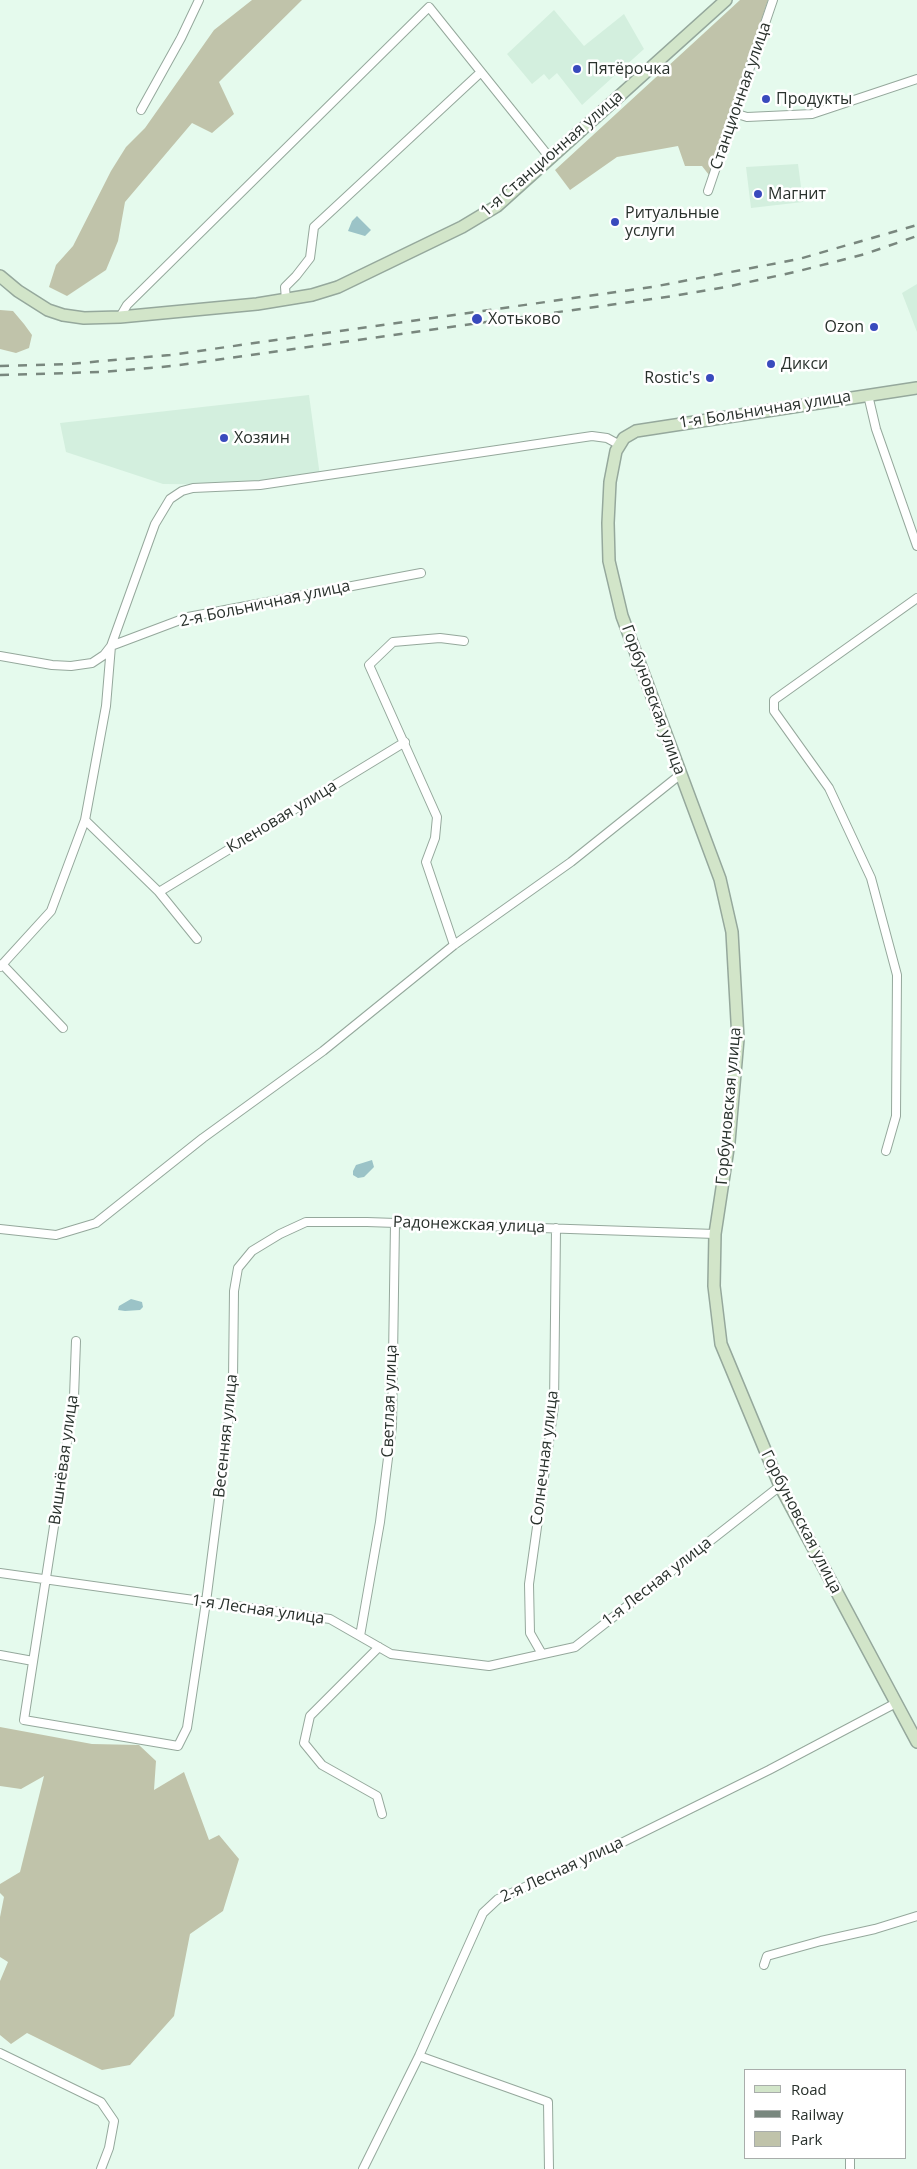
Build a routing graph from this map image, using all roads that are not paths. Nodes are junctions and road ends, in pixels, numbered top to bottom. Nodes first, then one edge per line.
1 (199, 0) edge
2 (726, 0) edge
3 (773, 0) edge
4 (481, 72) junction
5 (917, 79) edge
6 (140, 110) dead end
7 (734, 113) junction
8 (550, 158) junction
9 (708, 191) dead end
10 (0, 276) edge
11 (286, 300) junction
12 (120, 317) junction
13 (917, 388) edge
14 (868, 395) junction
15 (618, 444) junction
16 (917, 546) edge
17 (421, 573) dead end
18 (917, 598) edge
19 (464, 641) dead end
20 (111, 646) junction
21 (0, 656) edge
22 (405, 742) junction
23 (681, 774) junction
24 (85, 820) junction
25 (159, 892) junction
26 (197, 939) dead end
27 (454, 945) junction
28 (1, 965) edge
29 (63, 1028) dead end
30 (886, 1151) dead end
31 (395, 1223) junction
32 (556, 1228) junction
33 (0, 1229) edge
34 (715, 1234) junction
35 (238, 1268) joint
36 (76, 1341) dead end
37 (780, 1486) junction
38 (0, 1573) edge
39 (46, 1579) junction
40 (206, 1602) junction
41 (360, 1636) junction
42 (378, 1647) junction
43 (542, 1654) junction
44 (0, 1656) edge
45 (33, 1661) junction
46 (896, 1704) junction
47 (917, 1742) edge
48 (382, 1814) dead end
49 (917, 1916) edge
50 (764, 1965) dead end
51 (0, 2053) edge
52 (419, 2056) junction
53 (101, 2169) edge
54 (363, 2169) edge
55 (549, 2169) edge

1 - 6 street
2 - 8 main road, 1-я Станционная улица
3 - 7 street, Станционная улица
4 - 8 street
4 - 11 street
4 - 12 street
5 - 7 street
7 - 9 street, Станционная улица
8 - 11 main road, 1-я Станционная улица
10 - 12 main road, 1-я Станционная улица
11 - 12 main road, 1-я Станционная улица
13 - 14 main road, 1-я Больничная улица
14 - 15 main road, 1-я Больничная улица
14 - 16 street
15 - 20 street
15 - 23 main road, Горбуновская улица
17 - 20 street, 2-я Больничная улица
18 - 30 street
19 - 22 street
20 - 21 street
20 - 24 street
22 - 25 street, Кленовая улица
22 - 27 street
23 - 27 street
23 - 34 main road, Горбуновская улица
24 - 25 street
24 - 28 street
25 - 26 street
27 - 33 street
28 - 29 street
31 - 32 street, Радонежская улица
31 - 35 street, Радонежская улица
31 - 41 street, Светлая улица
32 - 34 street, Радонежская улица
32 - 43 street, Солнечная улица
34 - 37 main road, Горбуновская улица
35 - 40 street, Весенняя улица
36 - 39 street, Вишнёвая улица
37 - 43 street, 1-я Лесная улица
37 - 46 main road, Горбуновская улица
38 - 39 street, 1-я Лесная улица
39 - 40 street, 1-я Лесная улица
39 - 45 street, Вишнёвая улица
40 - 41 street, 1-я Лесная улица
40 - 45 street, Весенняя улица
41 - 42 street, 1-я Лесная улица
42 - 43 street, 1-я Лесная улица
42 - 48 street
44 - 45 street
46 - 47 main road, Горбуновская улица
46 - 52 street, 2-я Лесная улица
49 - 50 street
51 - 53 street
52 - 54 street, 2-я Лесная улица
52 - 55 street

